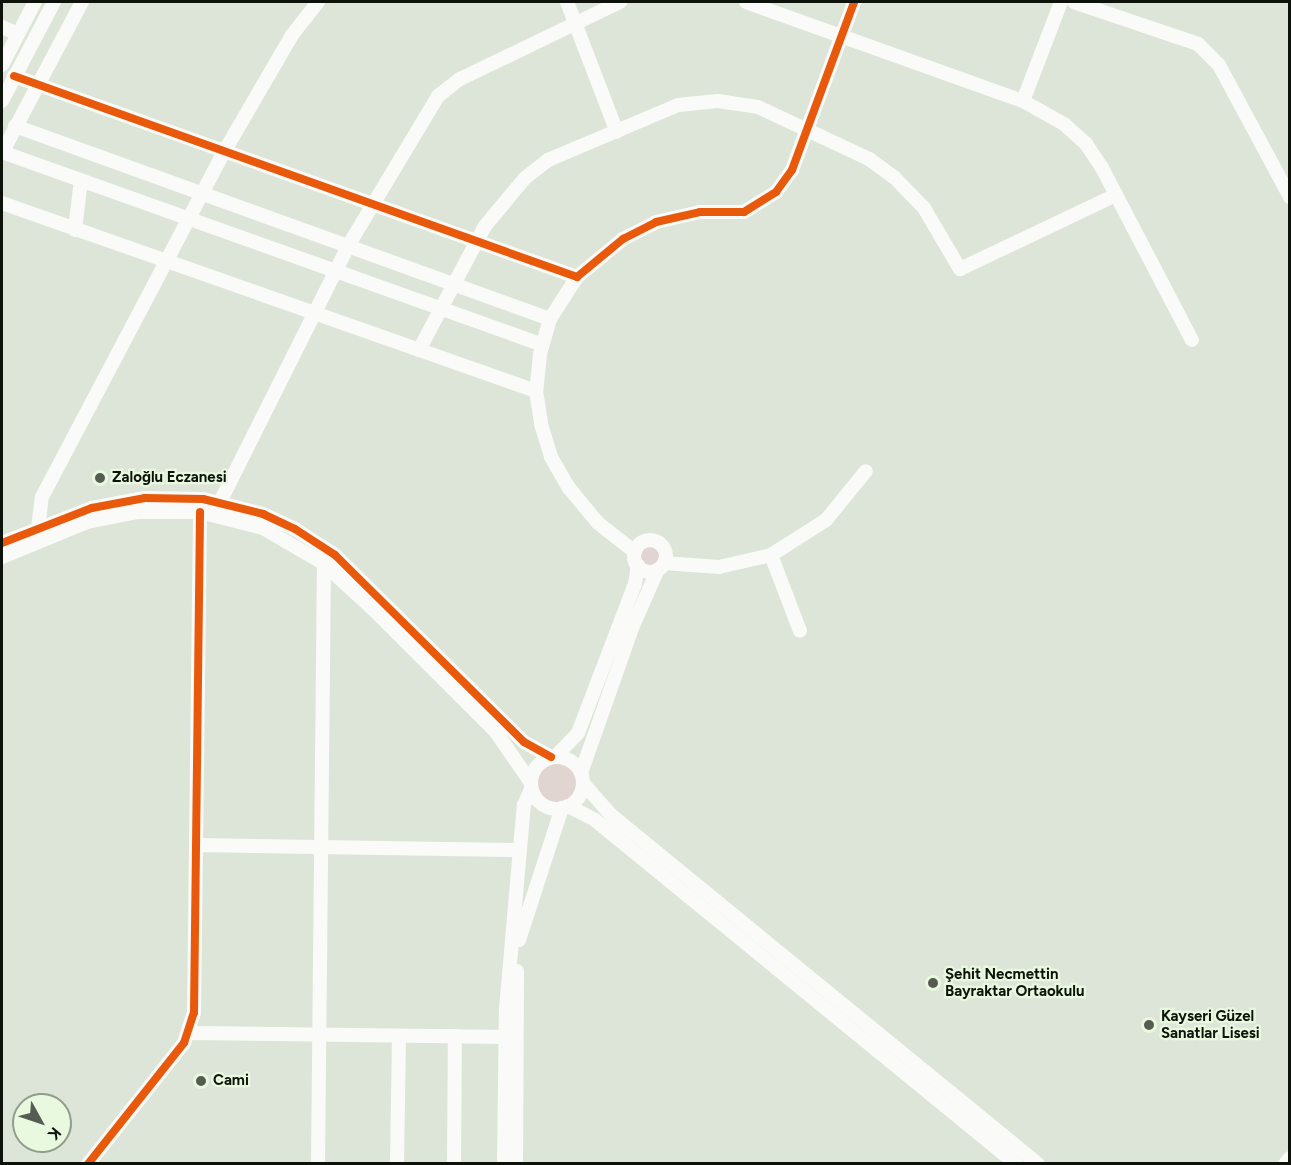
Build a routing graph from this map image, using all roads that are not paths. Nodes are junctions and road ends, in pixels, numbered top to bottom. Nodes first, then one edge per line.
1 (35, 2) edge
2 (54, 2) edge
3 (82, 2) edge
4 (318, 2) edge
5 (567, 2) edge
6 (620, 2) edge
7 (746, 2) edge
8 (854, 2) edge
9 (1061, 2) edge
10 (1074, 2) edge
11 (575, 23) junction
12 (2, 27) edge
13 (18, 34) junction
14 (841, 36) junction
15 (2, 65) edge
16 (14, 76) junction
17 (37, 86) junction
18 (2, 101) edge
19 (1023, 101) junction
20 (15, 126) junction
21 (807, 129) junction
22 (617, 132) junction
23 (2, 152) edge
24 (224, 152) junction
25 (81, 180) junction
26 (203, 194) junction
27 (1116, 195) junction
28 (1290, 197) edge
29 (2, 203) edge
30 (372, 203) junction
31 (189, 219) junction
32 (75, 230) junction
33 (476, 241) junction
34 (348, 246) junction
35 (167, 262) junction
36 (335, 271) junction
37 (577, 277) junction
38 (453, 284) junction
39 (439, 309) junction
40 (312, 313) junction
41 (550, 319) junction
42 (1192, 340) dead end
43 (543, 345) junction
44 (419, 350) junction
45 (536, 391) junction
46 (866, 471) dead end
47 (220, 502) junction
48 (200, 512) junction
49 (38, 528) junction
50 (2, 543) edge
51 (771, 555) junction
52 (2, 557) edge
53 (636, 559) junction
54 (324, 564) junction
55 (661, 566) junction
56 (800, 631) dead end
57 (553, 757) junction
58 (582, 778) junction
59 (531, 786) junction
60 (565, 807) junction
61 (196, 845) junction
62 (322, 847) junction
63 (520, 850) junction
64 (189, 1034) junction
65 (319, 1035) junction
66 (399, 1036) junction
67 (455, 1036) junction
68 (512, 1036) junction
69 (1290, 1158) edge
70 (88, 1164) edge
71 (318, 1164) edge
72 (397, 1164) edge
73 (454, 1164) edge
74 (504, 1164) edge
75 (516, 1164) edge
76 (1016, 1164) edge
77 (1038, 1164) edge
78 (1285, 1164) edge

1 - 13 street
2 - 16 street
3 - 17 street
4 - 24 street
5 - 11 street
6 - 11 street
7 - 14 street
8 - 14 street
9 - 19 street
10 - 28 street
11 - 22 street
11 - 30 street
12 - 13 street
13 - 15 street
14 - 19 street
14 - 21 street
16 - 17 street
16 - 18 street
17 - 20 street
17 - 24 street
19 - 27 street
20 - 23 street
20 - 26 street
21 - 22 street
21 - 27 street
21 - 37 street
22 - 33 street
23 - 25 street
24 - 26 street
24 - 30 street
25 - 31 street
25 - 32 street
26 - 31 street
26 - 34 street
27 - 42 street
29 - 32 street
30 - 33 street
30 - 34 street
31 - 35 street
31 - 36 street
32 - 35 street
33 - 37 street
33 - 38 street
34 - 36 street
34 - 38 street
35 - 40 street
35 - 49 street
36 - 39 street
36 - 40 street
37 - 41 street
38 - 39 street
38 - 41 street
39 - 43 street
39 - 44 street
40 - 44 street
40 - 47 street
41 - 43 street
43 - 45 street
44 - 45 street
45 - 53 street
46 - 51 street
47 - 49 street
47 - 57 street
48 - 52 street
48 - 54 street
48 - 61 street
49 - 50 street
51 - 55 street
51 - 56 street
53 - 55 street
53 - 55 street
53 - 57 street
54 - 59 street
54 - 62 street
55 - 58 street
57 - 58 street
57 - 59 street
58 - 60 street
58 - 77 street
59 - 60 street
59 - 63 street
60 - 68 street
60 - 76 street
61 - 62 street
61 - 64 street
62 - 63 street
62 - 65 street
63 - 68 street
64 - 65 street
64 - 70 street
65 - 66 street
65 - 71 street
66 - 67 street
66 - 72 street
67 - 68 street
67 - 73 street
68 - 74 street
68 - 75 street
69 - 78 street

